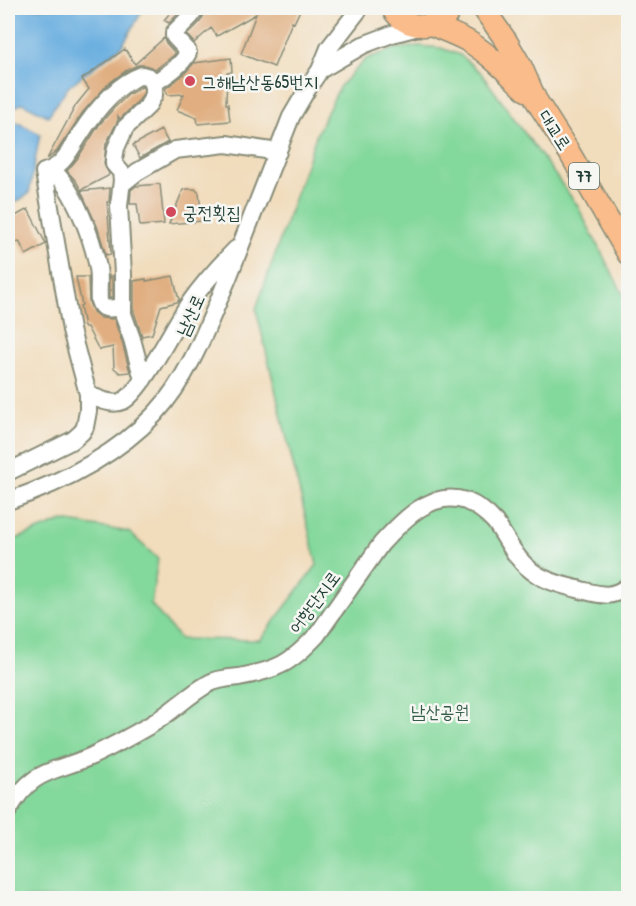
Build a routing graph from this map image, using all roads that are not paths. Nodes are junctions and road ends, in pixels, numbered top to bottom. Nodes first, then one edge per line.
1 (196, 8) edge
2 (360, 8) edge
3 (392, 8) edge
4 (452, 8) edge
5 (483, 8) edge
6 (427, 25) junction
7 (320, 70) junction
8 (153, 84) junction
9 (536, 100) junction
10 (278, 152) junction
11 (48, 171) junction
12 (122, 184) junction
13 (242, 243) junction
14 (628, 254) edge
15 (122, 307) junction
16 (142, 380) junction
17 (88, 394) junction
18 (8, 472) edge
19 (8, 501) edge
20 (628, 586) edge
21 (8, 811) edge

1 - 8 street
2 - 7 street, 남산로
3 - 6 main road, 대교로 / 77
4 - 6 main road
5 - 9 main road, 대교로 / 77
6 - 7 street
6 - 9 main road, 대교로 / 77
7 - 10 street, 남산로
8 - 11 street
8 - 12 street
9 - 14 main road, 대교로 / 77
10 - 12 street
10 - 13 street, 남산로
11 - 15 street
11 - 17 street
12 - 15 street
13 - 16 street
13 - 19 street, 남산로
15 - 16 street
16 - 17 street
17 - 18 street
20 - 21 street, 어항단지로

